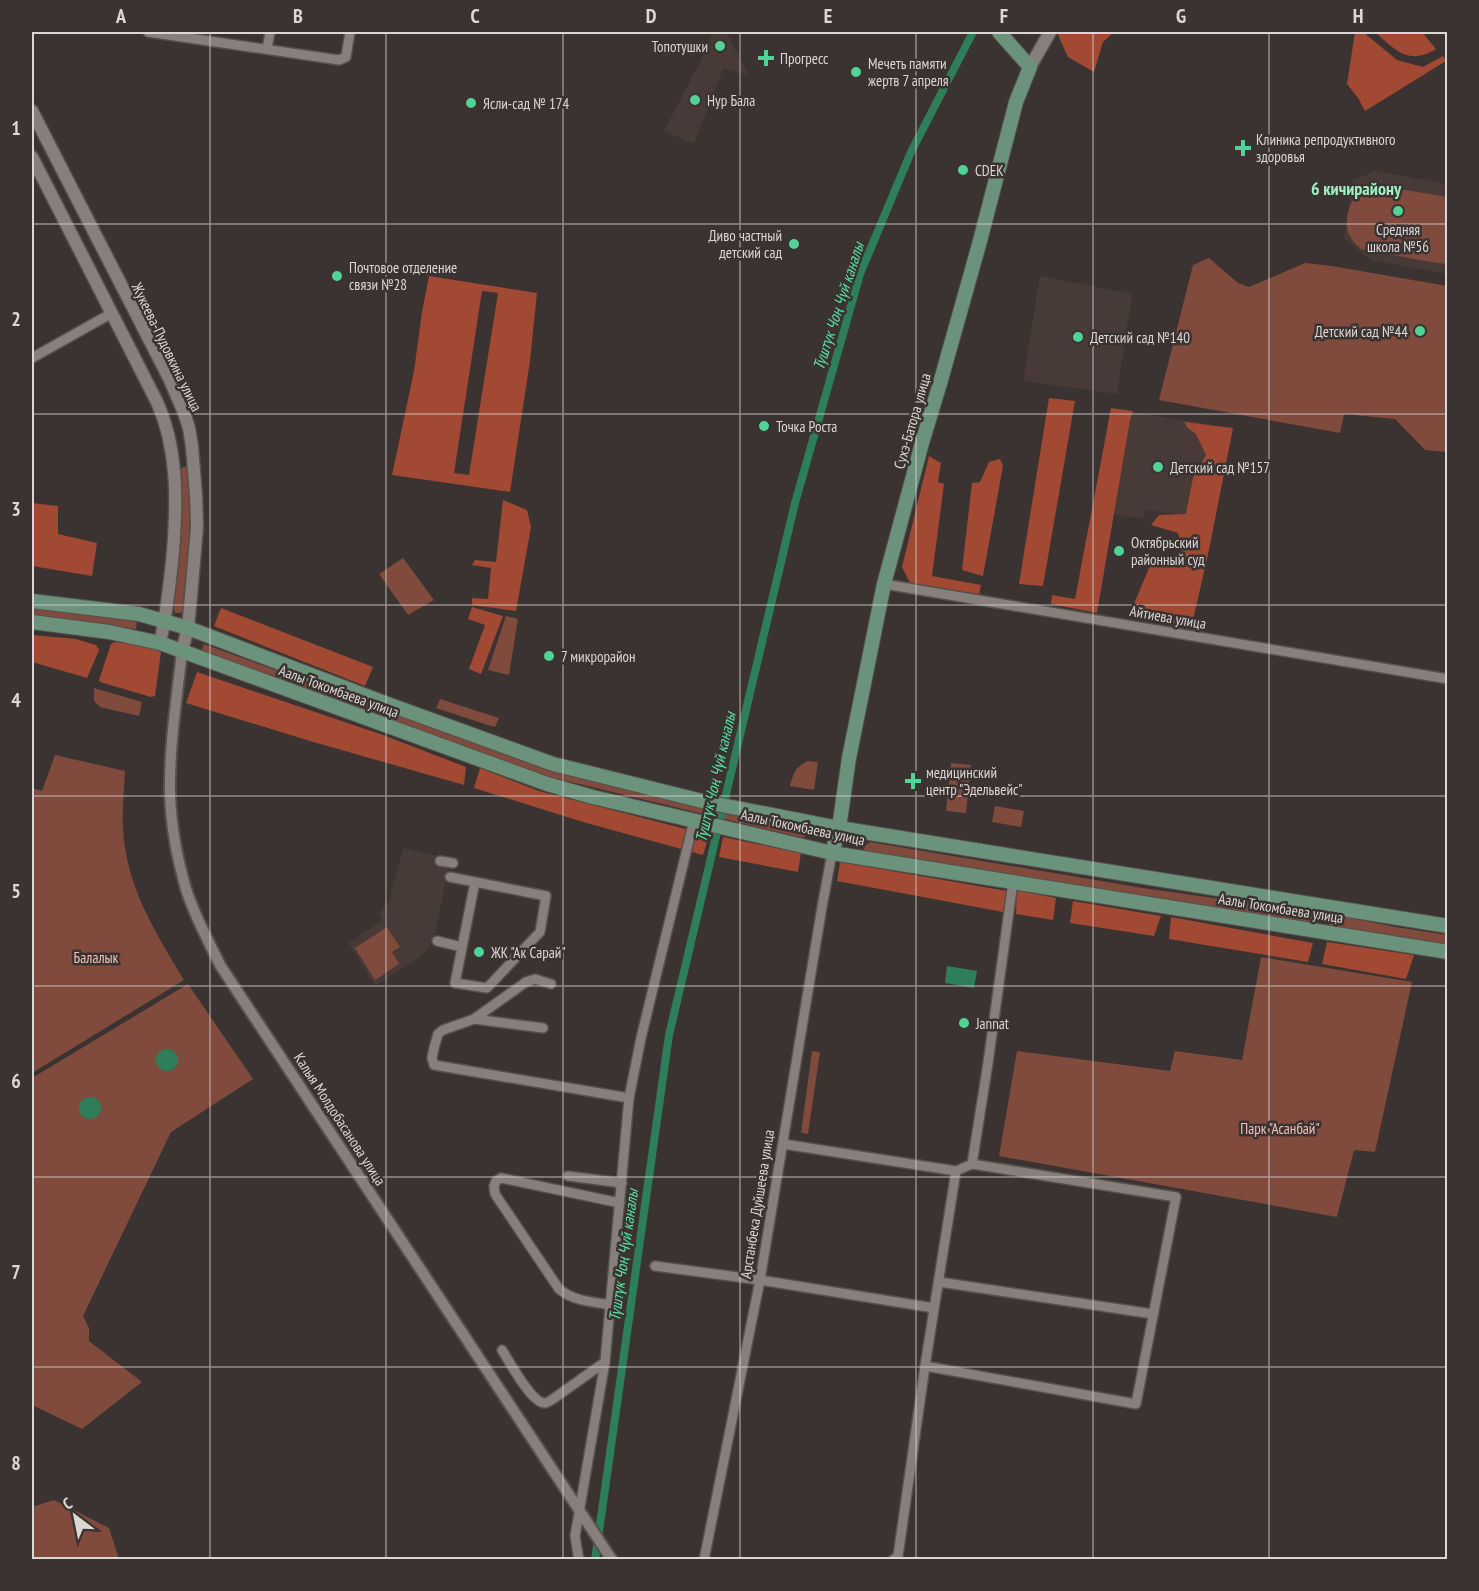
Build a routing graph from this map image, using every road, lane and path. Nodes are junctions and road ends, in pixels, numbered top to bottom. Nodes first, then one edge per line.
1 (148, 32) edge
2 (270, 32) edge
3 (350, 32) edge
4 (999, 32) edge
5 (1050, 32) edge
6 (267, 49) junction
7 (1030, 67) junction
8 (32, 111) edge
9 (32, 157) edge
10 (56, 160) junction
11 (38, 170) junction
12 (112, 313) junction
13 (32, 358) edge
14 (193, 459) junction
15 (173, 462) junction
16 (884, 584) junction
17 (32, 601) edge
18 (165, 621) junction
19 (32, 622) edge
20 (188, 628) junction
21 (160, 643) junction
22 (182, 651) junction
23 (1448, 680) edge
24 (698, 820) junction
25 (838, 828) junction
26 (832, 853) junction
27 (440, 861) dead end
28 (453, 863) dead end
29 (450, 877) dead end
30 (475, 882) junction
31 (1013, 882) junction
32 (1448, 926) edge
33 (437, 942) dead end
34 (462, 946) junction
35 (1448, 952) edge
36 (551, 984) dead end
37 (474, 1018) junction
38 (543, 1028) dead end
39 (629, 1098) junction
40 (783, 1144) junction
41 (972, 1164) junction
42 (956, 1171) junction
43 (568, 1176) dead end
44 (622, 1183) junction
45 (620, 1203) junction
46 (655, 1266) dead end
47 (760, 1280) junction
48 (939, 1282) junction
49 (611, 1305) junction
50 (934, 1308) junction
51 (1153, 1314) junction
52 (502, 1350) dead end
53 (605, 1362) junction
54 (925, 1366) junction
55 (579, 1510) junction
56 (579, 1560) edge
57 (612, 1560) edge
58 (704, 1560) edge
59 (893, 1560) edge

1 - 6 street
2 - 6 street
3 - 6 street
4 - 7 main road
5 - 7 main road, Сухэ-Батора улица
7 - 16 main road, Сухэ-Батора улица
8 - 10 main road, Жукеева-Пудовкина улица
9 - 11 main road
10 - 11 main road
10 - 14 main road, Жукеева-Пудовкина улица
11 - 12 main road
12 - 13 street
12 - 15 main road
14 - 15 main road
14 - 20 main road, Жукеева-Пудовкина улица
15 - 18 main road
16 - 23 street, Айтиева улица
16 - 25 main road, Сухэ-Батора улица
17 - 18 main road, Аалы Токомбаева улица
18 - 20 main road, Аалы Токомбаева улица
18 - 21 main road
19 - 21 main road, Аалы Токомбаева улица
20 - 22 main road, Жукеева-Пудовкина улица
20 - 25 main road, Аалы Токомбаева улица
21 - 22 main road, Аалы Токомбаева улица
22 - 24 main road, Аалы Токомбаева улица
22 - 55 street, Калыя Молдобасанова улица
24 - 26 main road, Аалы Токомбаева улица
24 - 39 street
25 - 26 main road, Сухэ-Батора улица
25 - 32 main road, Аалы Токомбаева улица
26 - 31 main road, Аалы Токомбаева улица
26 - 40 street, Арстанбека Дуйшеева улица
27 - 28 street
29 - 30 street
30 - 34 street
30 - 34 street
31 - 35 main road, Аалы Токомбаева улица
31 - 41 street
33 - 34 street
36 - 37 street
37 - 38 street
37 - 39 street
39 - 44 street
40 - 42 street
40 - 47 street, Арстанбека Дуйшеева улица
41 - 42 street
41 - 51 street
42 - 48 street
43 - 44 street
44 - 45 street
45 - 49 street
45 - 49 street
46 - 47 street
47 - 50 street
47 - 58 street, Арстанбека Дуйшеева улица
48 - 50 street
48 - 51 street
49 - 53 street
50 - 54 street
51 - 54 street
52 - 53 street
53 - 55 street
54 - 59 street
55 - 56 street
55 - 57 street, Калыя Молдобасанова улица

